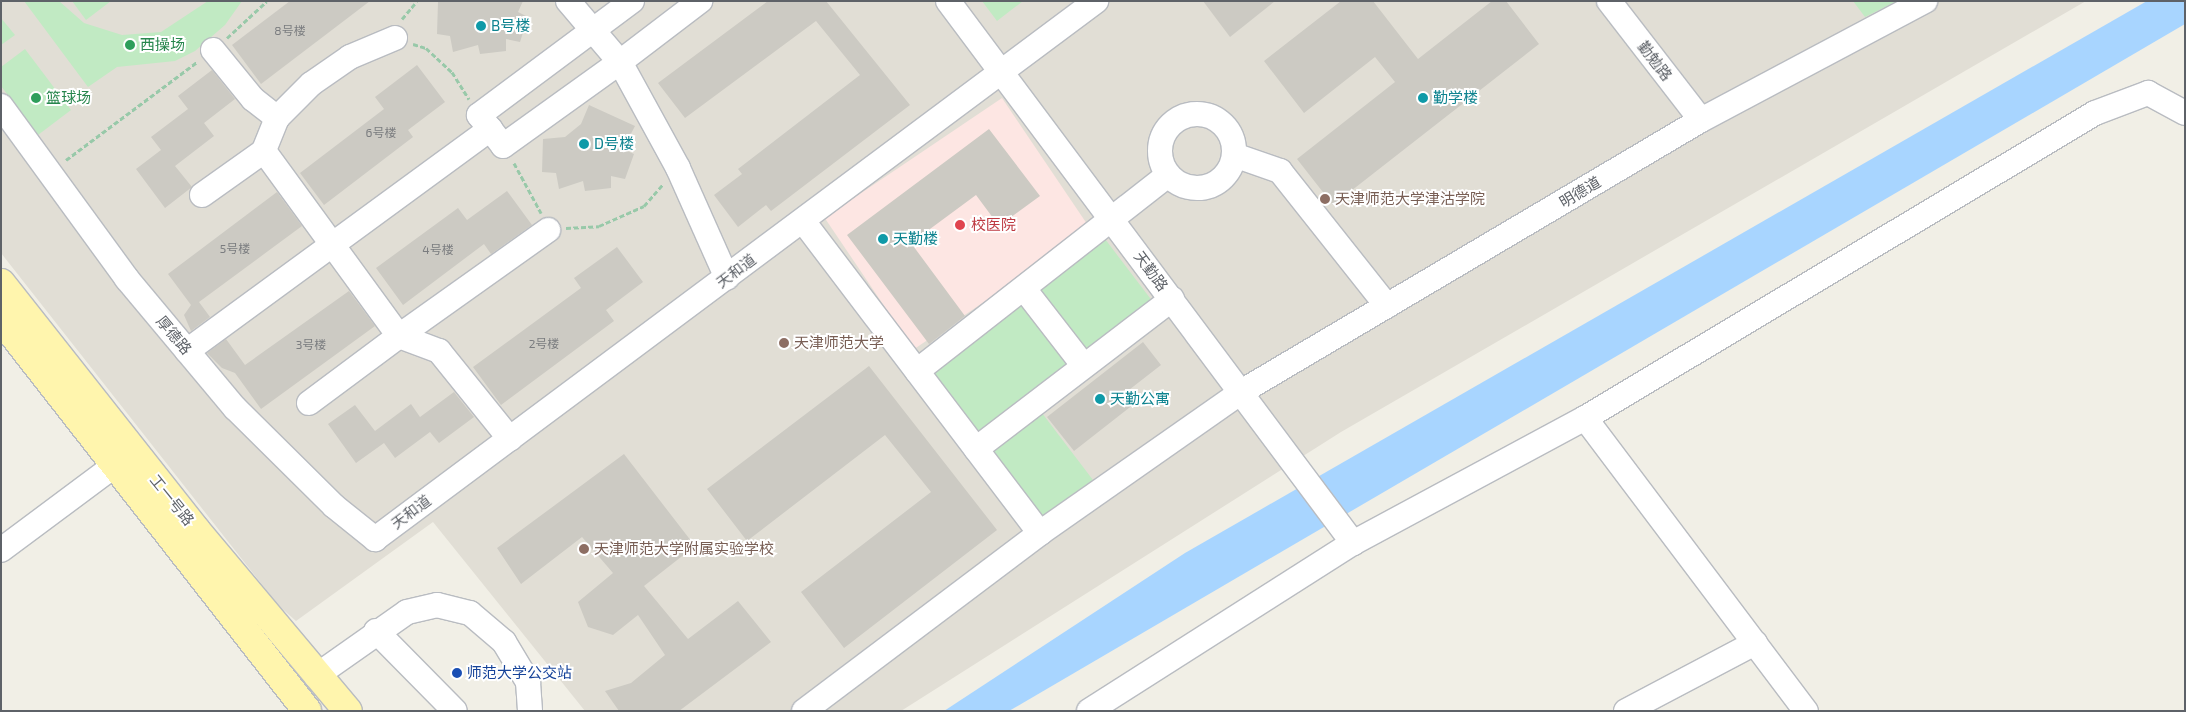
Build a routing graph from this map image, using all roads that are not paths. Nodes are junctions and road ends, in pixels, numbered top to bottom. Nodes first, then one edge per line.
1 (568, 1) edge
2 (632, 1) edge
3 (700, 1) edge
4 (948, 1) edge
5 (1096, 1) edge
6 (1609, 1) edge
7 (1925, 1) edge
8 (595, 30) junction
9 (395, 38) road end
10 (213, 50) road end
11 (620, 62) junction
12 (1002, 73) junction
13 (1, 106) edge
14 (2185, 113) edge
15 (277, 118) junction
16 (1701, 120) junction
17 (491, 130) junction
18 (264, 151) junction
19 (1234, 155) junction
20 (1168, 175) junction
21 (202, 195) dead end
22 (1112, 220) junction
23 (803, 221) junction
24 (548, 230) road end
25 (332, 245) junction
26 (726, 278) junction
27 (1, 283) edge
28 (1024, 290) junction
29 (1172, 299) junction
30 (1387, 306) junction
31 (1, 319) edge
32 (399, 336) junction
33 (187, 351) junction
34 (1084, 366) junction
35 (917, 372) junction
36 (1241, 392) junction
37 (309, 403) dead end
38 (1585, 418) junction
39 (510, 439) junction
40 (976, 449) junction
41 (124, 459) junction
42 (1040, 533) junction
43 (1347, 534) junction
44 (375, 539) joint
45 (1, 550) edge
46 (376, 631) junction
47 (1755, 643) junction
48 (316, 676) junction
49 (306, 711) edge
50 (348, 711) edge
51 (455, 711) edge
52 (530, 711) edge
53 (804, 711) edge
54 (1089, 711) edge
55 (1626, 711) edge
56 (1806, 711) edge

1 - 8 street
2 - 8 street
3 - 11 street
4 - 12 street, 天勤路
5 - 12 street, 天和道
6 - 16 street, 勤勉路
7 - 16 street, 明德道
8 - 11 street
8 - 17 street
9 - 15 street
10 - 15 street
11 - 17 street
11 - 26 street
12 - 22 street, 天勤路
12 - 23 street, 天和道
13 - 33 street, 厚德路
14 - 38 street
15 - 18 street
16 - 30 street, 明德道
17 - 25 street
18 - 21 street
18 - 25 street
19 - 20 street
19 - 20 street
19 - 30 street
20 - 22 street
22 - 28 street
22 - 29 street, 天勤路
23 - 26 street, 天和道
23 - 35 street
24 - 32 street
25 - 32 street
25 - 33 street
26 - 39 street, 天和道
27 - 41 main road, 工一号路
28 - 34 street
28 - 35 street
29 - 34 street
29 - 36 street, 天勤路
30 - 36 street, 明德道
31 - 41 main road, 工一号路
32 - 37 street
32 - 39 street
33 - 44 street, 厚德路
34 - 40 street
35 - 40 street
36 - 42 street, 明德道
36 - 43 street, 天勤路
38 - 43 street
38 - 47 street
39 - 44 street, 天和道
40 - 42 street
41 - 45 street
41 - 48 main road, 工一号路
41 - 49 main road, 工一号路
42 - 53 street, 明德道
43 - 54 street
46 - 48 street
46 - 51 street
46 - 52 street
47 - 55 street
47 - 56 street
48 - 50 main road, 工一号路

